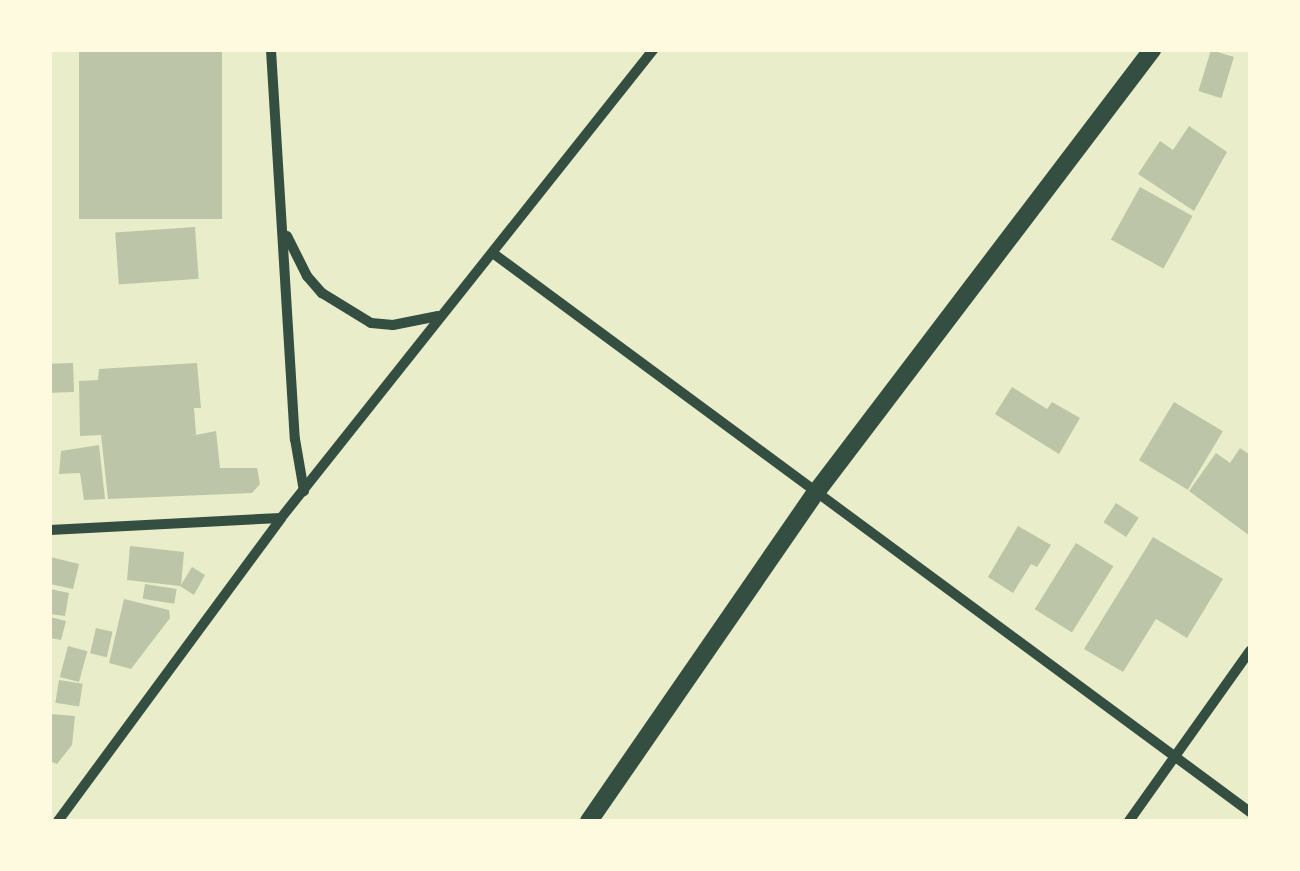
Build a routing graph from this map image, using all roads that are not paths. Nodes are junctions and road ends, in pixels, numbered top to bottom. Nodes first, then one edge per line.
1 (271, 50) edge
2 (653, 50) edge
3 (1152, 50) edge
4 (285, 232) junction
5 (494, 254) junction
6 (440, 316) junction
7 (304, 491) junction
8 (817, 492) junction
9 (281, 518) junction
10 (50, 530) edge
11 (1250, 651) edge
12 (1174, 757) junction
13 (1250, 812) edge
14 (58, 821) edge
15 (589, 821) edge
16 (1130, 821) edge

1 - 4 street
2 - 5 street
3 - 8 street
4 - 6 street
4 - 7 street
5 - 6 street
5 - 8 street
6 - 7 street
7 - 9 street
8 - 12 street
8 - 15 street
9 - 10 street
9 - 14 street
11 - 12 street
12 - 13 street
12 - 16 street

